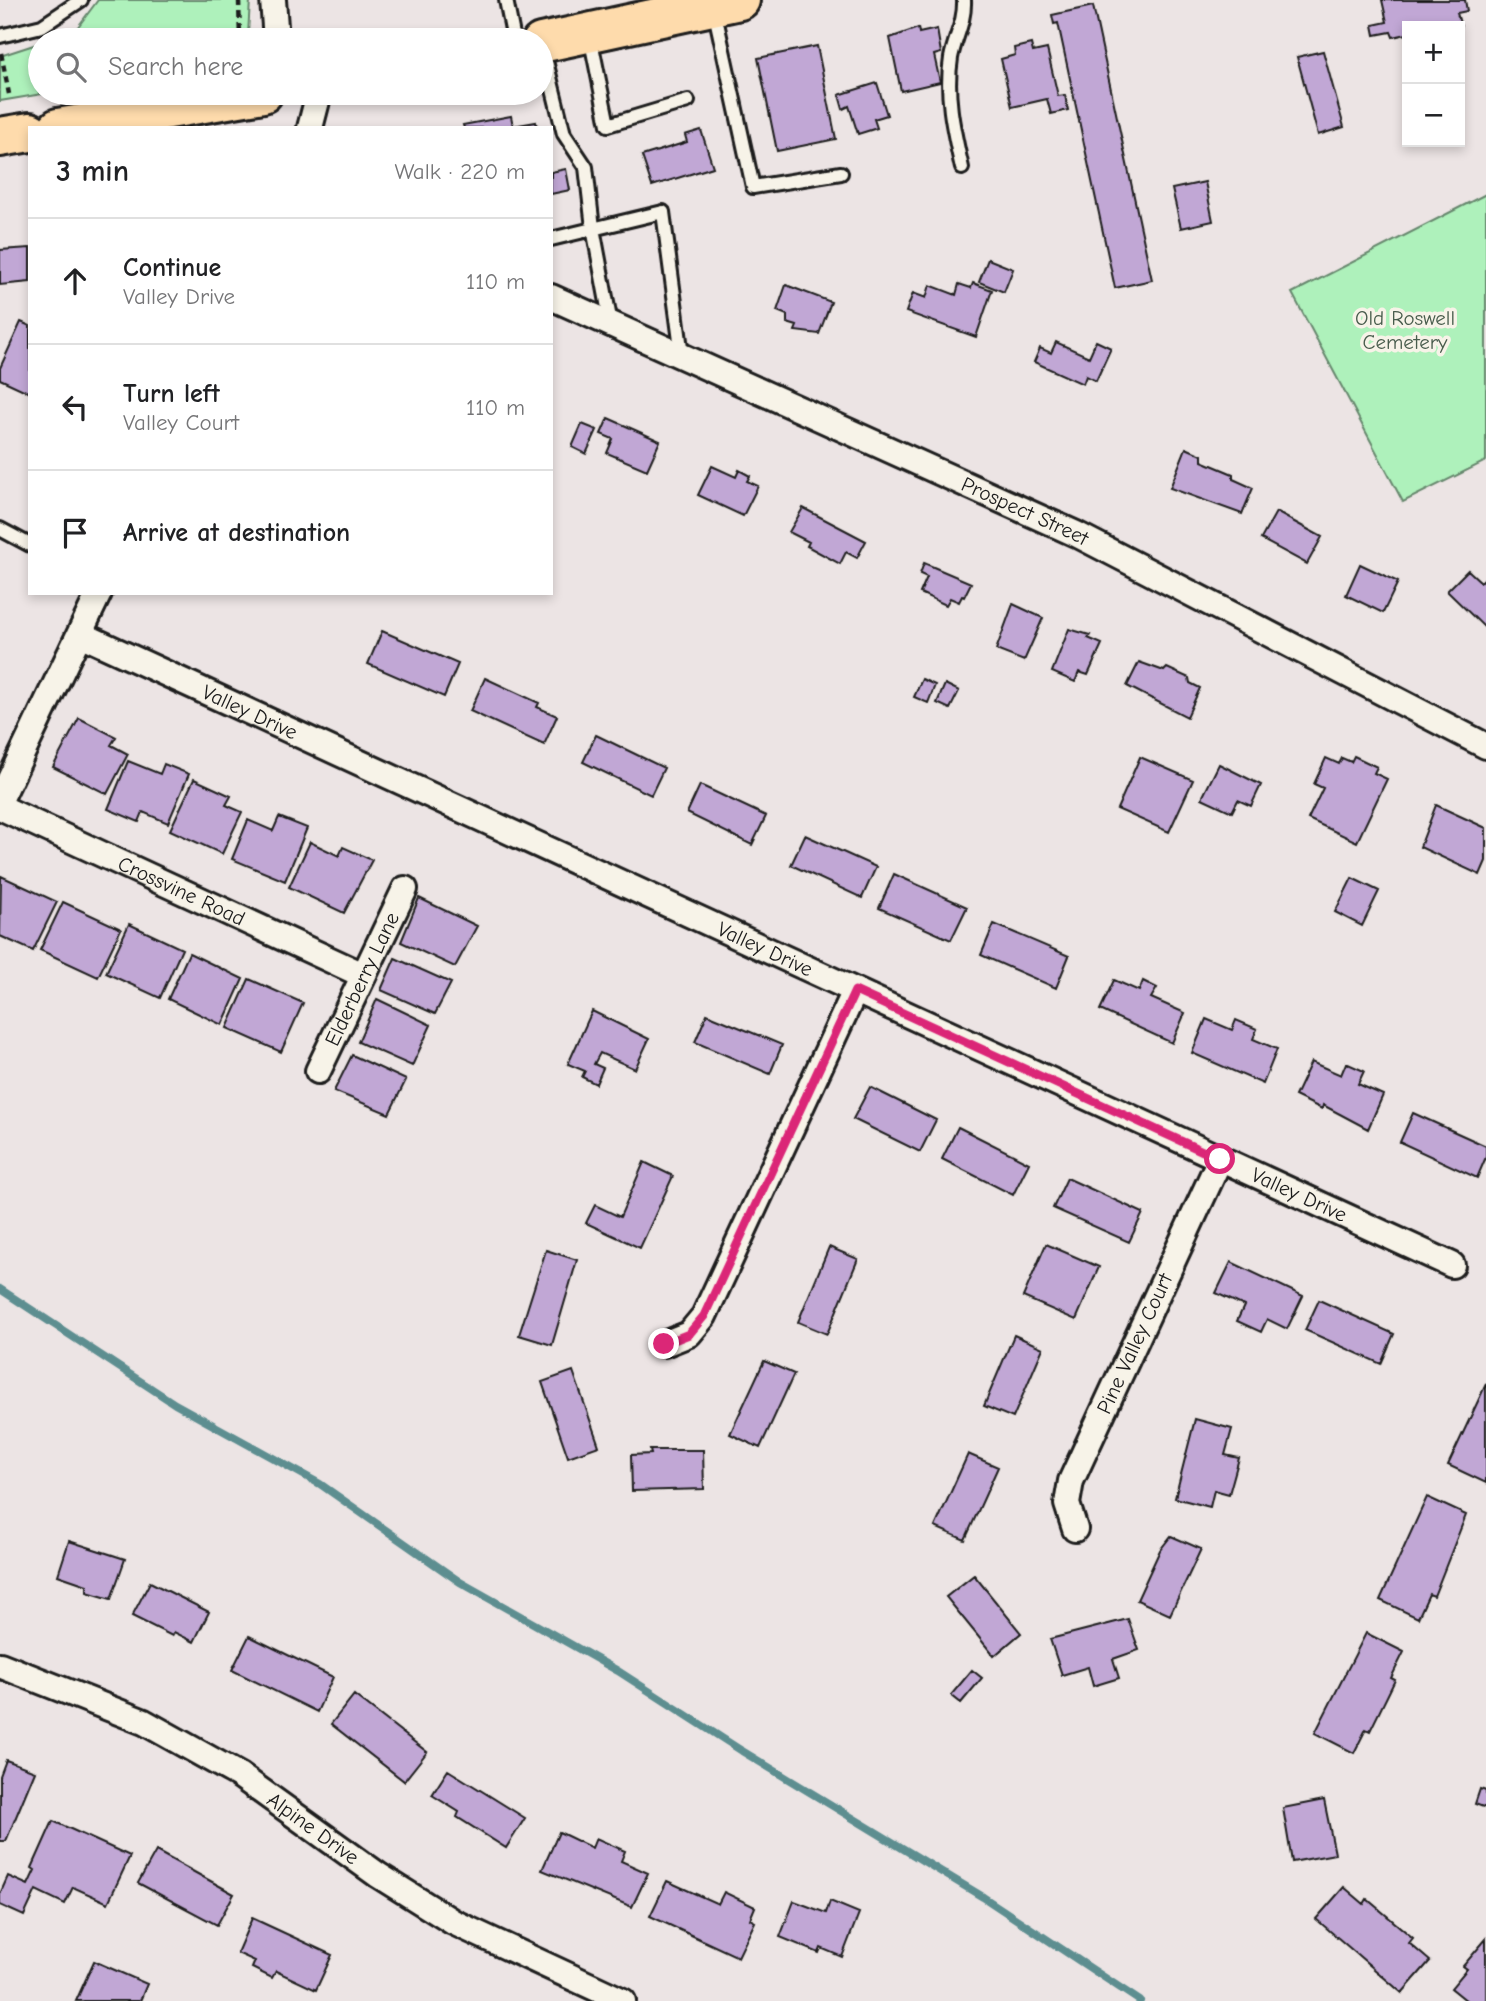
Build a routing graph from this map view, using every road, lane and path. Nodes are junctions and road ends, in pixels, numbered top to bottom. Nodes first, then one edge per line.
1 (80, 0) edge
2 (239, 0) edge
3 (273, 0) edge
4 (506, 0) edge
5 (964, 0) edge
6 (726, 3) edge
7 (34, 28) edge
8 (240, 28) edge
9 (275, 28) edge
10 (512, 28) edge
11 (28, 29) edge
12 (589, 32) junction
13 (0, 36) edge
14 (553, 40) edge
15 (0, 53) edge
16 (553, 89) edge
17 (9, 94) dead end
18 (688, 101) dead end
19 (193, 105) edge
20 (316, 105) edge
21 (70, 126) edge
22 (311, 126) edge
23 (28, 132) edge
24 (0, 138) edge
25 (962, 168) dead end
26 (841, 173) dead end
27 (593, 228) junction
28 (553, 238) edge
29 (553, 298) edge
30 (611, 324) junction
31 (682, 356) junction
32 (0, 529) edge
33 (28, 544) edge
34 (98, 595) edge
35 (80, 634) junction
36 (1486, 746) edge
37 (0, 800) edge
38 (0, 807) edge
39 (405, 889) dead end
40 (363, 975) junction
41 (855, 991) junction
42 (318, 1071) dead end
43 (1220, 1159) junction
44 (1452, 1265) dead end
45 (664, 1344) dead end
46 (1075, 1529) dead end
47 (0, 1665) edge
48 (624, 2001) edge

1 - 7 lane
2 - 8 path
3 - 9 street
4 - 10 lane
5 - 25 lane
6 - 12 highway
6 - 26 lane
11 - 13 lane
12 - 14 highway
12 - 18 lane
15 - 17 path
16 - 27 lane
19 - 21 highway
20 - 22 street
23 - 24 highway
27 - 28 lane
27 - 30 lane
27 - 31 lane
29 - 30 street, Prospect Street
30 - 31 street, Prospect Street
31 - 36 street, Prospect Street
32 - 33 lane
34 - 35 street
35 - 37 street
35 - 41 street, Valley Drive
38 - 40 street, Crossvine Road
39 - 40 street, Elderberry Lane
40 - 42 street, Elderberry Lane
41 - 43 street, Valley Drive
41 - 45 street
43 - 44 street, Valley Drive
43 - 46 street, Pine Valley Court
47 - 48 street, Alpine Drive

